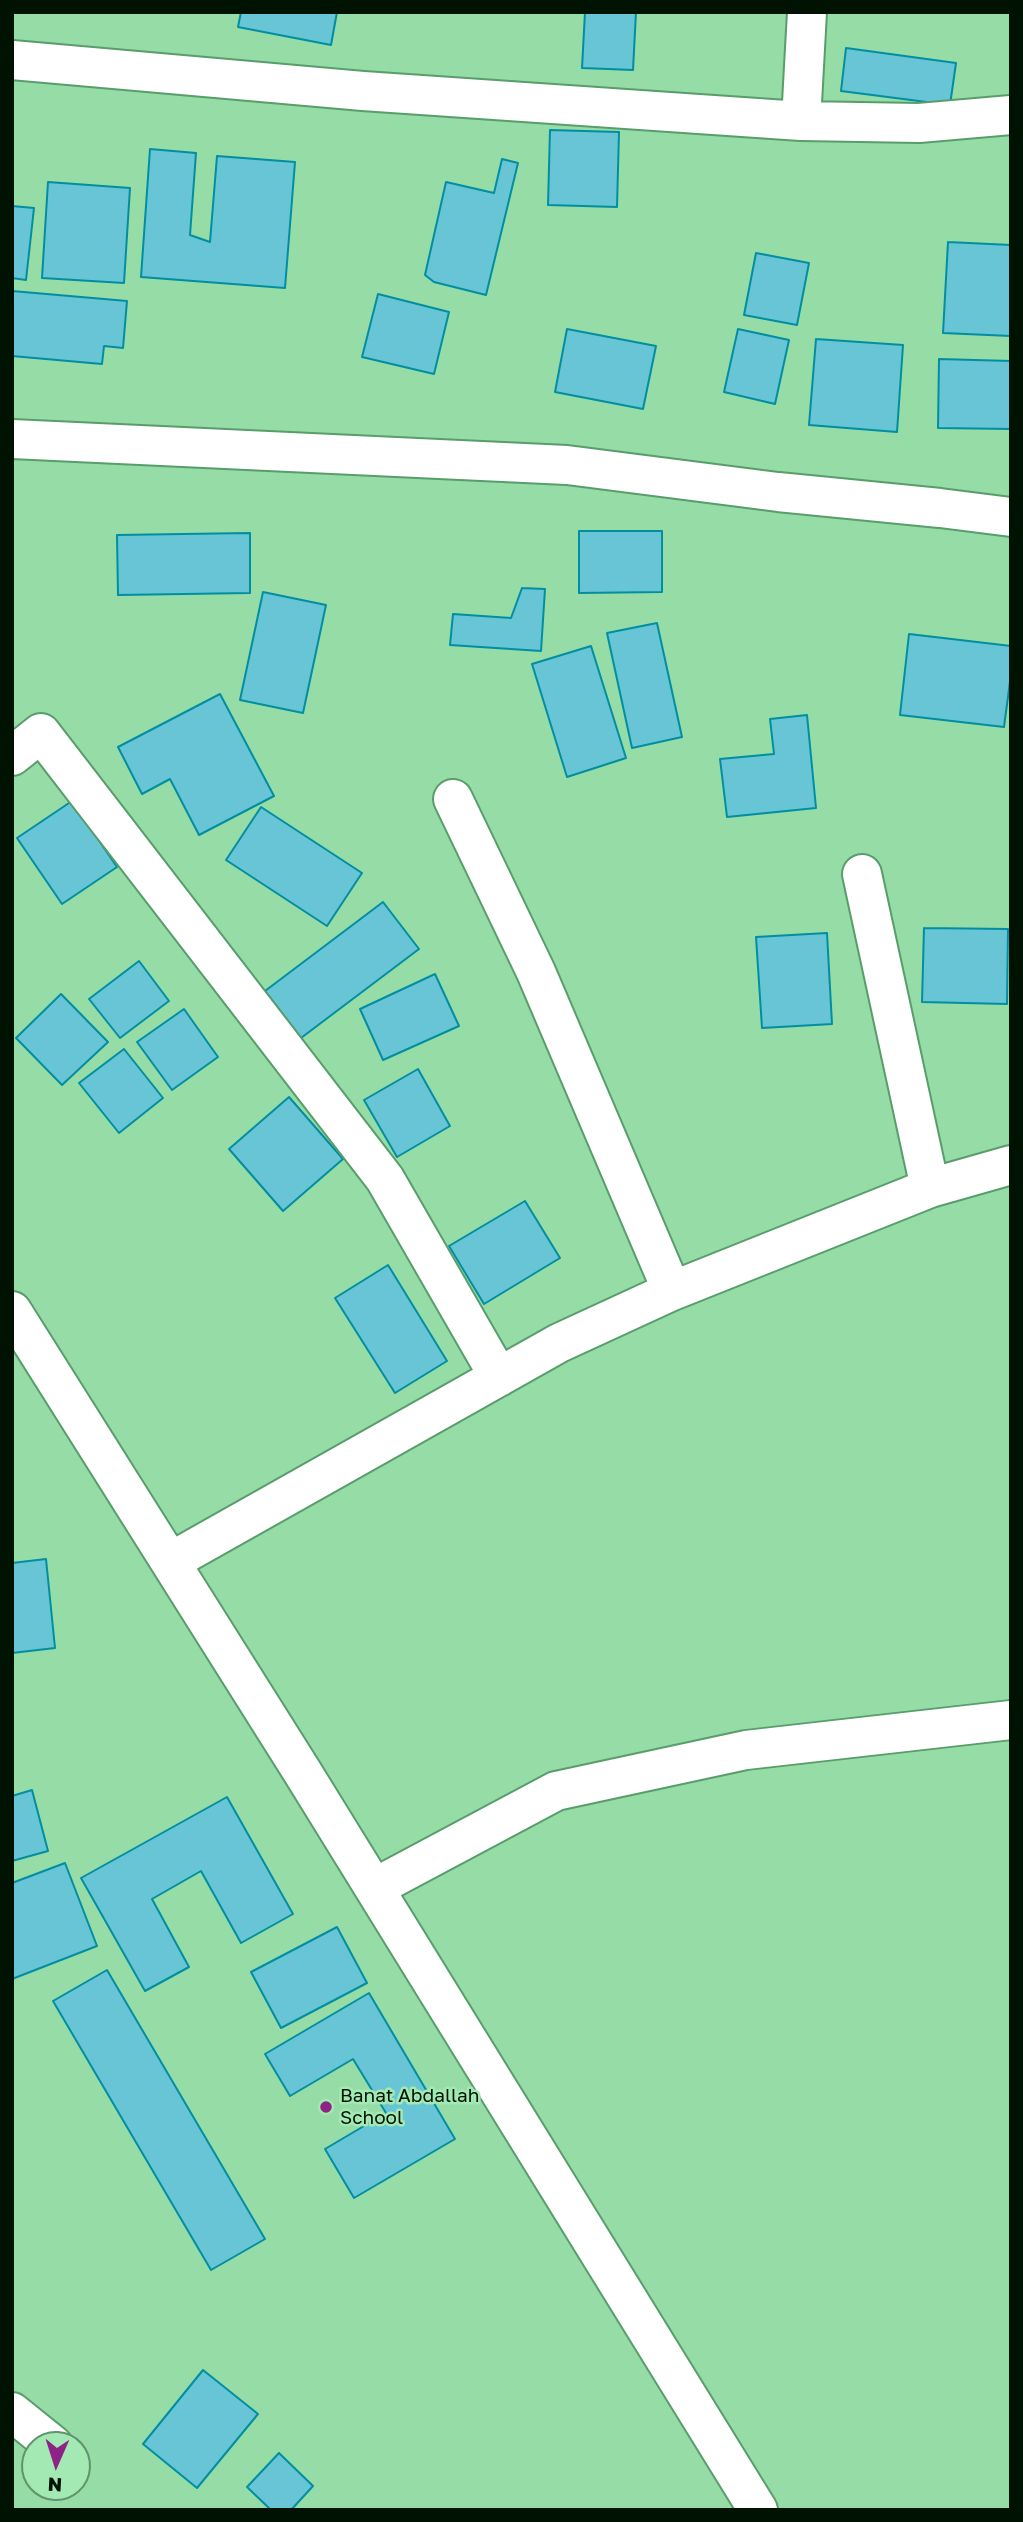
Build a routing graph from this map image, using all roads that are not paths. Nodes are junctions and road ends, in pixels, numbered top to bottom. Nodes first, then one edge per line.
1 (807, 12) edge
2 (12, 60) edge
3 (1011, 115) edge
4 (801, 121) junction
5 (12, 439) edge
6 (1011, 517) edge
7 (12, 756) edge
8 (453, 799) dead end
9 (862, 874) dead end
10 (1011, 1165) edge
11 (930, 1188) junction
12 (672, 1291) junction
13 (12, 1311) edge
14 (499, 1377) junction
15 (170, 1562) junction
16 (1011, 1720) edge
17 (373, 1888) junction
18 (12, 2412) edge
19 (36, 2431) edge
20 (758, 2510) edge

1 - 4 street
2 - 4 street
3 - 4 street
5 - 6 street
7 - 14 street
8 - 12 street
9 - 11 street
10 - 11 street
11 - 12 street
12 - 14 street
13 - 15 street
14 - 15 street
15 - 17 street
16 - 17 street
17 - 20 street
18 - 19 street

